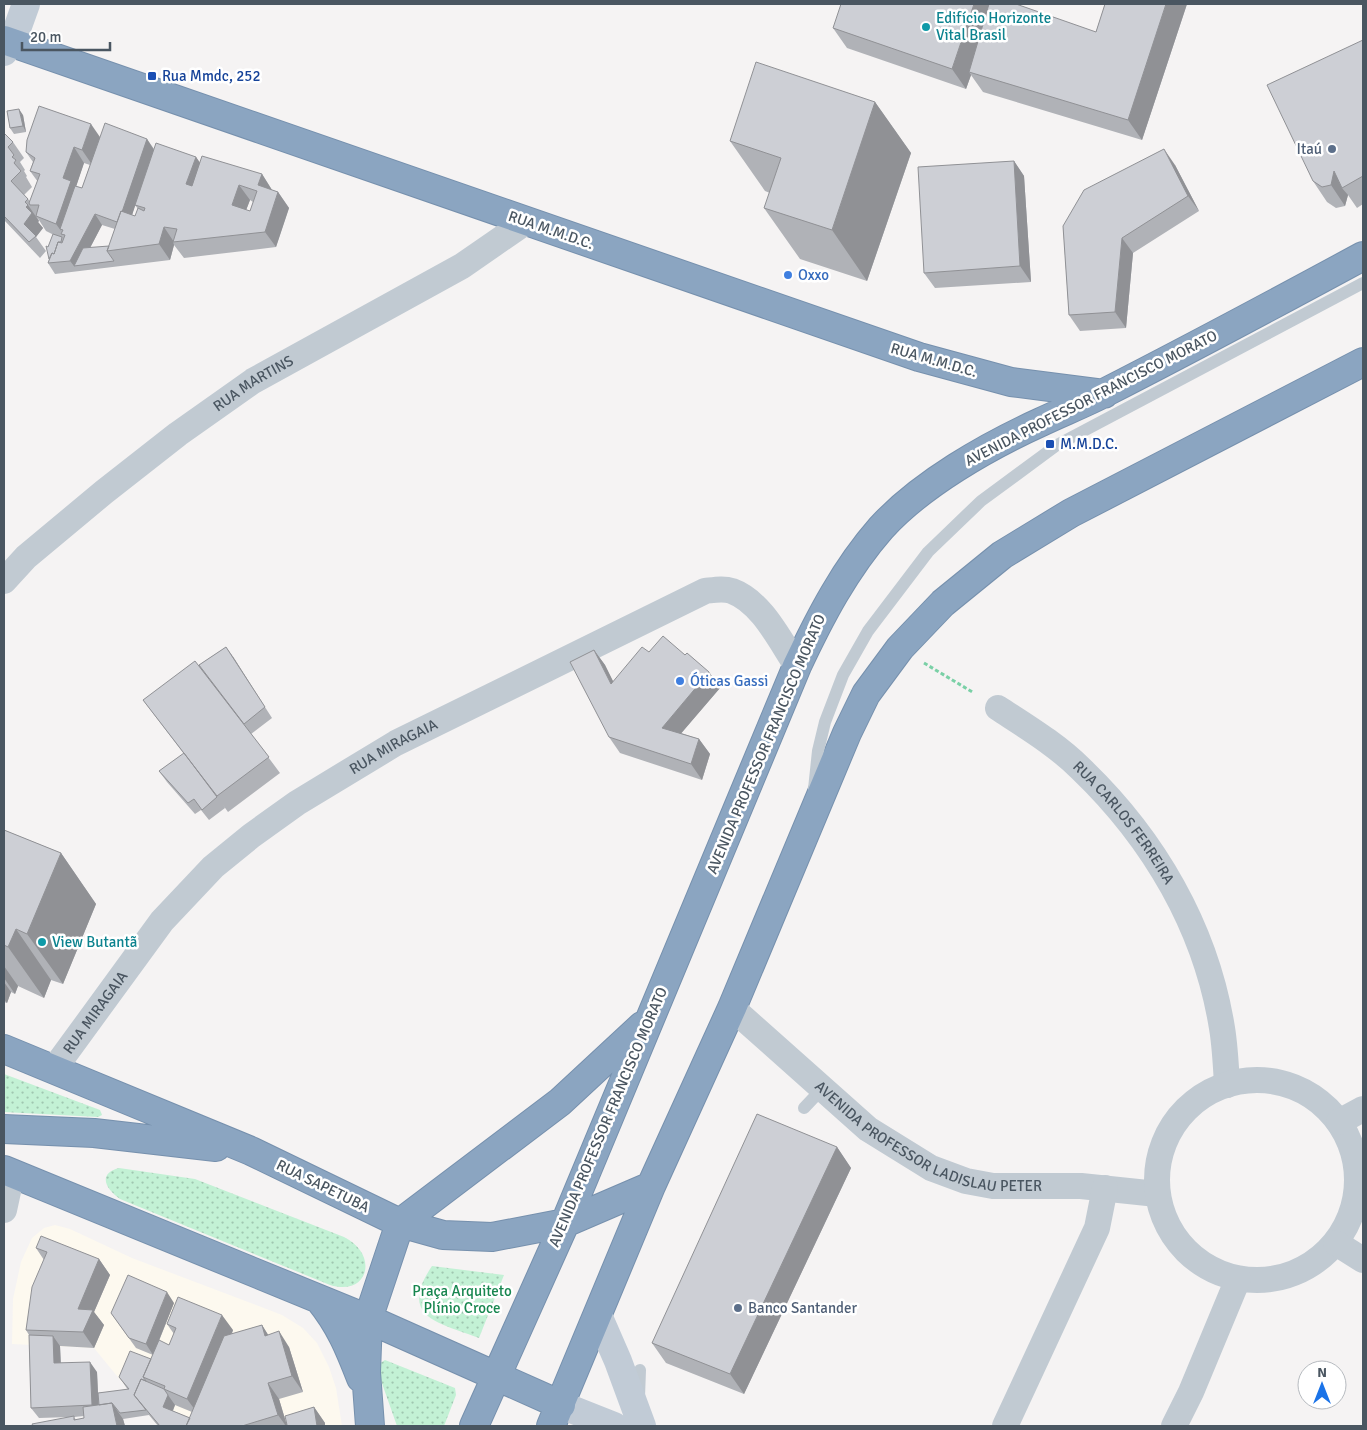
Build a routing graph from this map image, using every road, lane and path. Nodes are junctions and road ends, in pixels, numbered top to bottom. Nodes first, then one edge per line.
1 (26, 4) edge
2 (7, 45) edge
3 (527, 221) junction
4 (1363, 256) edge
5 (1363, 284) edge
6 (1363, 362) edge
7 (1104, 394) junction
8 (4, 581) edge
9 (900, 648) junction
10 (797, 666) junction
11 (998, 708) joint
12 (809, 829) junction
13 (732, 1008) junction
14 (650, 1019) junction
15 (4, 1049) edge
16 (54, 1070) junction
17 (1227, 1084) junction
18 (822, 1089) junction
19 (804, 1108) dead end
20 (1363, 1109) edge
21 (1339, 1122) junction
22 (4, 1129) edge
23 (251, 1151) junction
24 (8, 1171) edge
25 (651, 1186) junction
26 (1105, 1188) junction
27 (1157, 1194) junction
28 (4, 1210) edge
29 (400, 1223) junction
30 (565, 1223) junction
31 (1336, 1243) junction
32 (1363, 1260) edge
33 (1238, 1279) junction
34 (318, 1299) junction
35 (598, 1315) junction
36 (368, 1319) junction
37 (640, 1370) dead end
38 (495, 1376) junction
39 (367, 1395) junction
40 (556, 1416) edge
41 (633, 1423) edge
42 (370, 1426) edge
43 (474, 1426) edge
44 (1005, 1426) edge
45 (1174, 1426) edge

1 - 2 main road
2 - 3 highway, RUA M.M.D.C.
3 - 7 highway, RUA M.M.D.C.
3 - 8 street, RUA MARTINS
4 - 7 highway, AVENIDA PROFESSOR FRANCISCO MORATO
5 - 12 lane, AVENIDA PROFESSOR FRANCISCO MORATO
6 - 9 highway, AVENIDA PROFESSOR FRANCISCO MORATO
7 - 10 highway, AVENIDA PROFESSOR FRANCISCO MORATO
9 - 11 path
9 - 12 highway, AVENIDA PROFESSOR FRANCISCO MORATO
10 - 14 highway, AVENIDA PROFESSOR FRANCISCO MORATO
10 - 16 street, RUA MIRAGAIA
11 - 17 street, RUA CARLOS FERREIRA
12 - 13 highway, AVENIDA PROFESSOR FRANCISCO MORATO
13 - 18 street, AVENIDA PROFESSOR LADISLAU PETER
13 - 25 highway, AVENIDA PROFESSOR FRANCISCO MORATO
14 - 29 highway
14 - 30 highway, AVENIDA PROFESSOR FRANCISCO MORATO
15 - 16 highway, RUA SAPETUBA
16 - 23 highway, RUA SAPETUBA
17 - 21 street
17 - 27 street
18 - 19 lane
18 - 26 street, AVENIDA PROFESSOR LADISLAU PETER
20 - 21 street
21 - 31 street
22 - 23 highway
23 - 29 highway, RUA SAPETUBA
24 - 28 street
24 - 34 highway
25 - 30 highway, RUA SAPETUBA
25 - 35 highway, AVENIDA PROFESSOR FRANCISCO MORATO
26 - 27 street, AVENIDA PROFESSOR LADISLAU PETER
26 - 44 street
27 - 33 street
29 - 30 highway, RUA SAPETUBA
29 - 36 highway
30 - 38 highway, AVENIDA PROFESSOR FRANCISCO MORATO
31 - 32 street
31 - 33 street
33 - 45 street
34 - 36 highway
34 - 39 highway
35 - 40 highway, AVENIDA PROFESSOR FRANCISCO MORATO
35 - 41 main road
36 - 38 highway
36 - 39 highway
37 - 41 lane
38 - 40 highway
38 - 43 highway, AVENIDA PROFESSOR FRANCISCO MORATO
39 - 42 highway
40 - 41 main road

